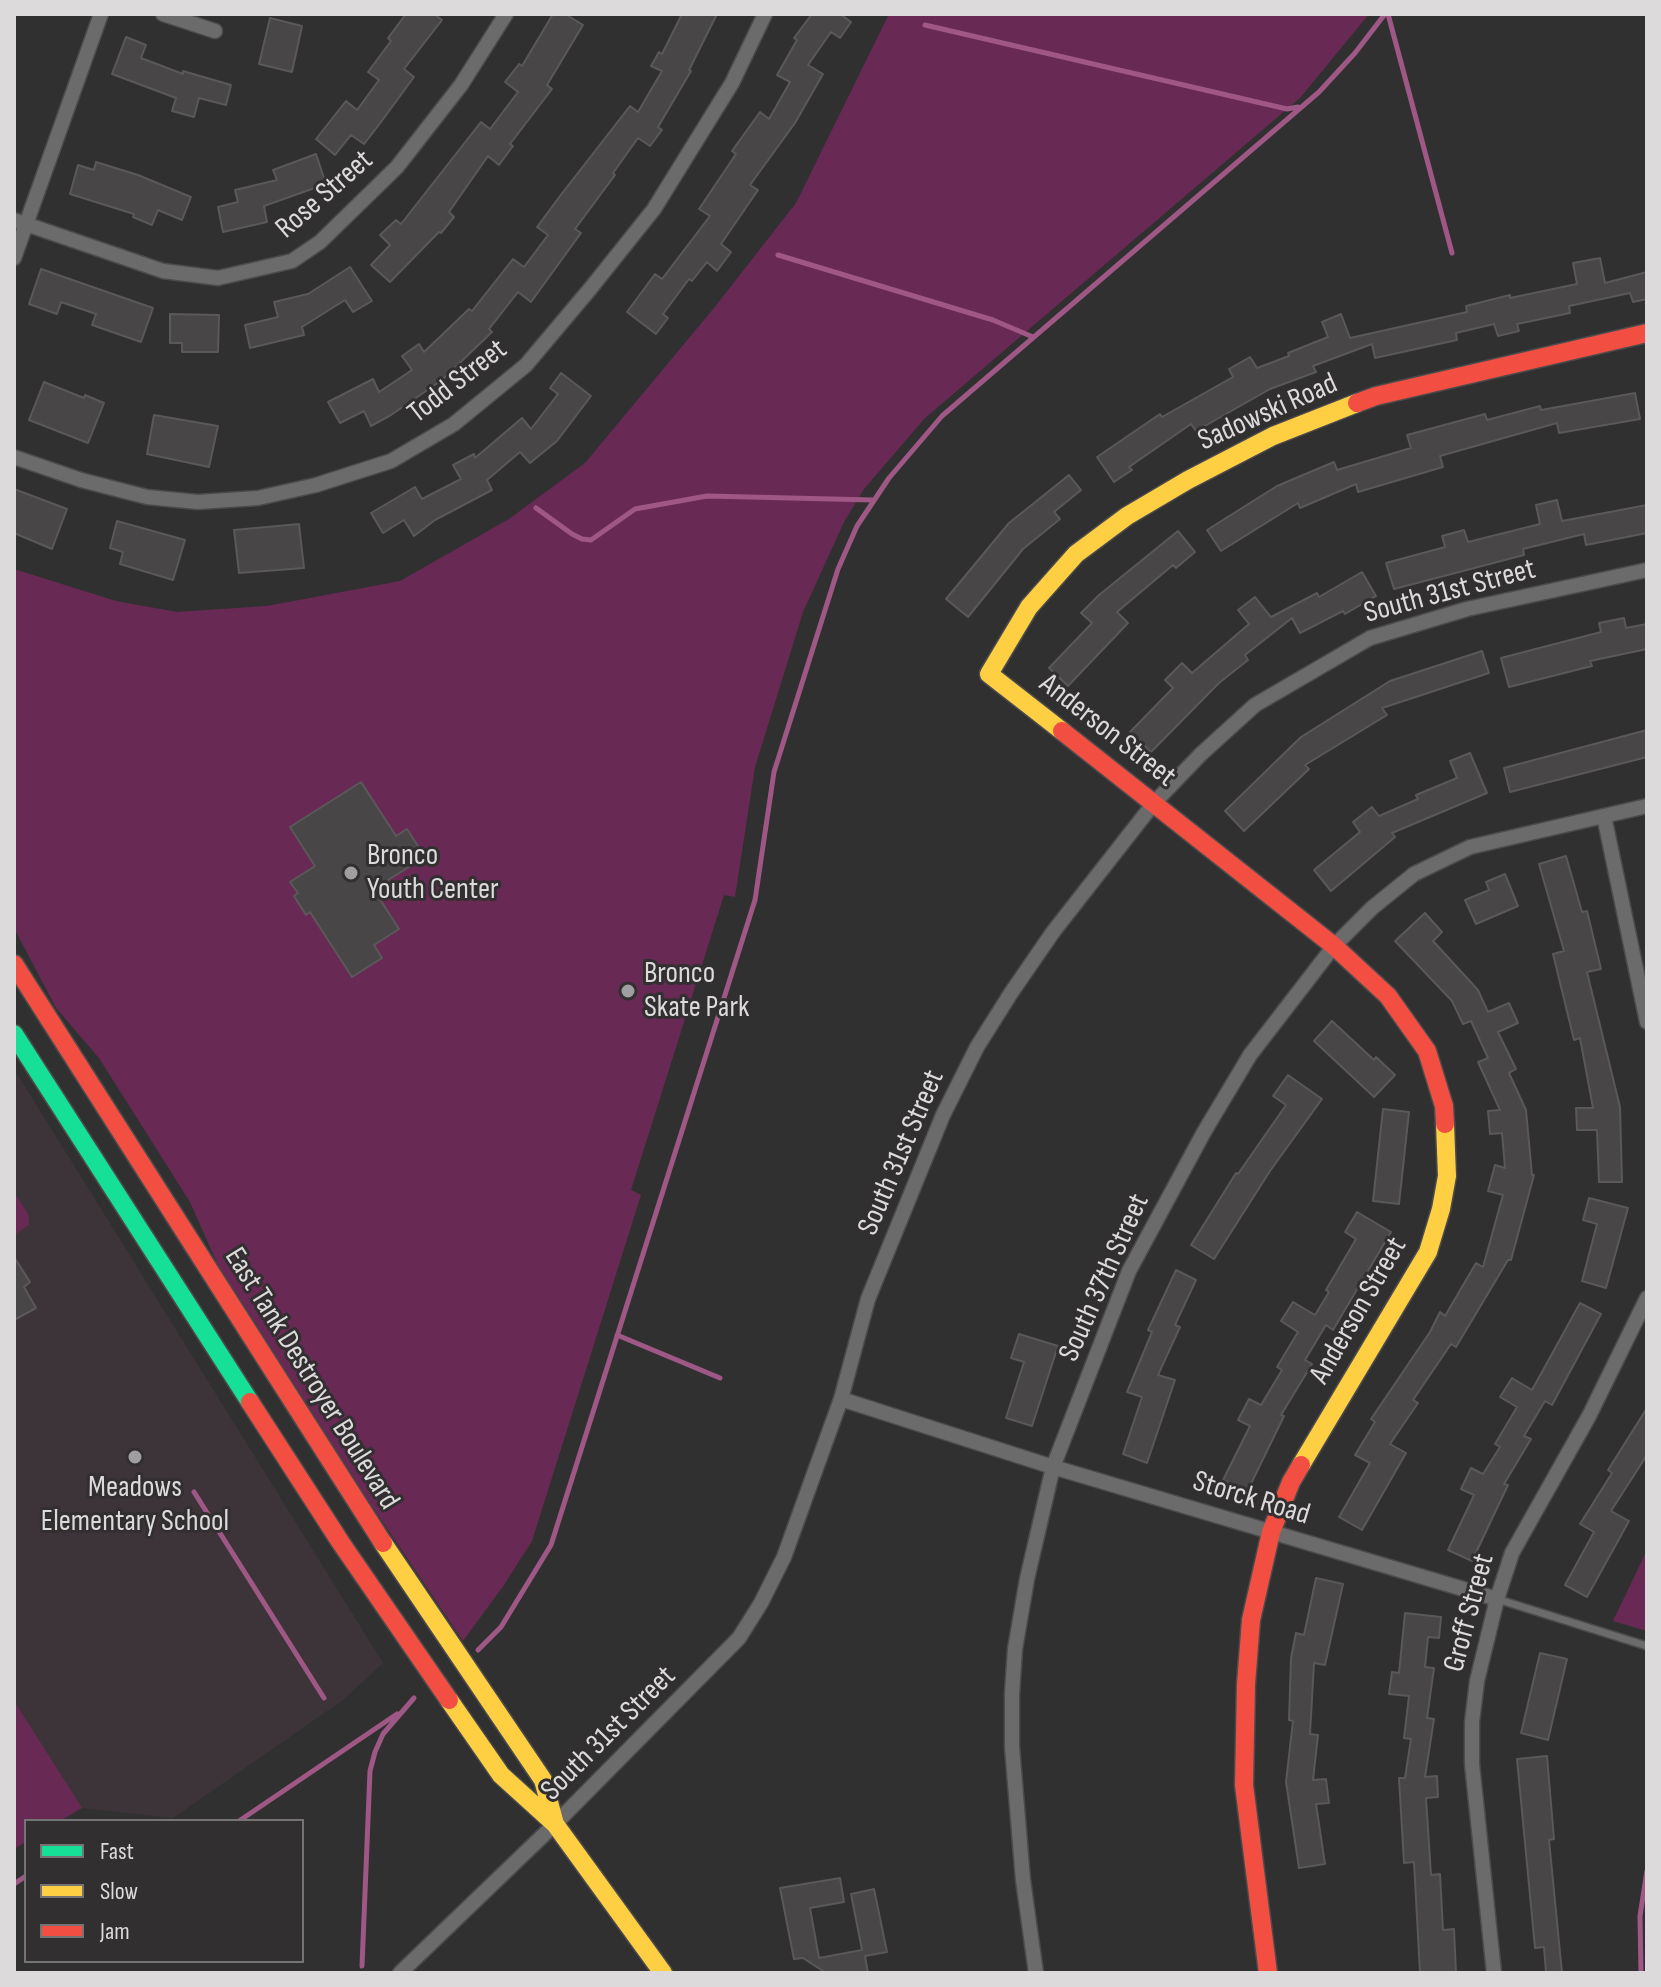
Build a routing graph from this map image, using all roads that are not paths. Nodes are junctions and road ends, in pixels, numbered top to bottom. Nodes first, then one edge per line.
1 (101, 14) edge
2 (163, 14) edge
3 (506, 14) edge
4 (765, 14) edge
5 (215, 31) dead end
6 (20, 222) edge
7 (14, 258) edge
8 (1647, 333) edge
9 (14, 457) edge
10 (1647, 570) edge
11 (989, 674) joint
12 (1154, 803) junction
13 (1647, 806) edge
14 (1604, 816) junction
15 (1334, 946) junction
16 (14, 964) edge
17 (1647, 1022) edge
18 (14, 1034) edge
19 (1647, 1298) edge
20 (841, 1399) junction
21 (1053, 1467) junction
22 (1271, 1532) junction
23 (1497, 1599) junction
24 (1647, 1646) edge
25 (555, 1824) junction
26 (400, 1973) edge
27 (663, 1973) edge
28 (1036, 1973) edge
29 (1268, 1973) edge
30 (1494, 1973) edge

1 - 6 street
2 - 5 street
3 - 6 street, Rose Street
4 - 9 street, Todd Street
6 - 7 street
8 - 11 street, Sadowski Road
10 - 12 street, South 31st Street
11 - 12 street, Anderson Street
12 - 15 street, Anderson Street
12 - 20 street, South 31st Street
13 - 14 street, South 37th Street
14 - 15 street, South 37th Street
14 - 17 street
15 - 21 street, South 37th Street
15 - 22 street, Anderson Street
16 - 25 street, East Tank Destroyer Boulevard
18 - 25 street, East Tank Destroyer Boulevard
19 - 23 street, Groff Street
20 - 21 street, Storck Road
20 - 25 street, South 31st Street
21 - 22 street, Storck Road
21 - 28 street, South 37th Street
22 - 23 street, Storck Road
22 - 29 street, Anderson Street
23 - 24 lane, Storck Road
23 - 30 street, Groff Street
25 - 26 street, South 31st Street
25 - 27 street, East Tank Destroyer Boulevard

